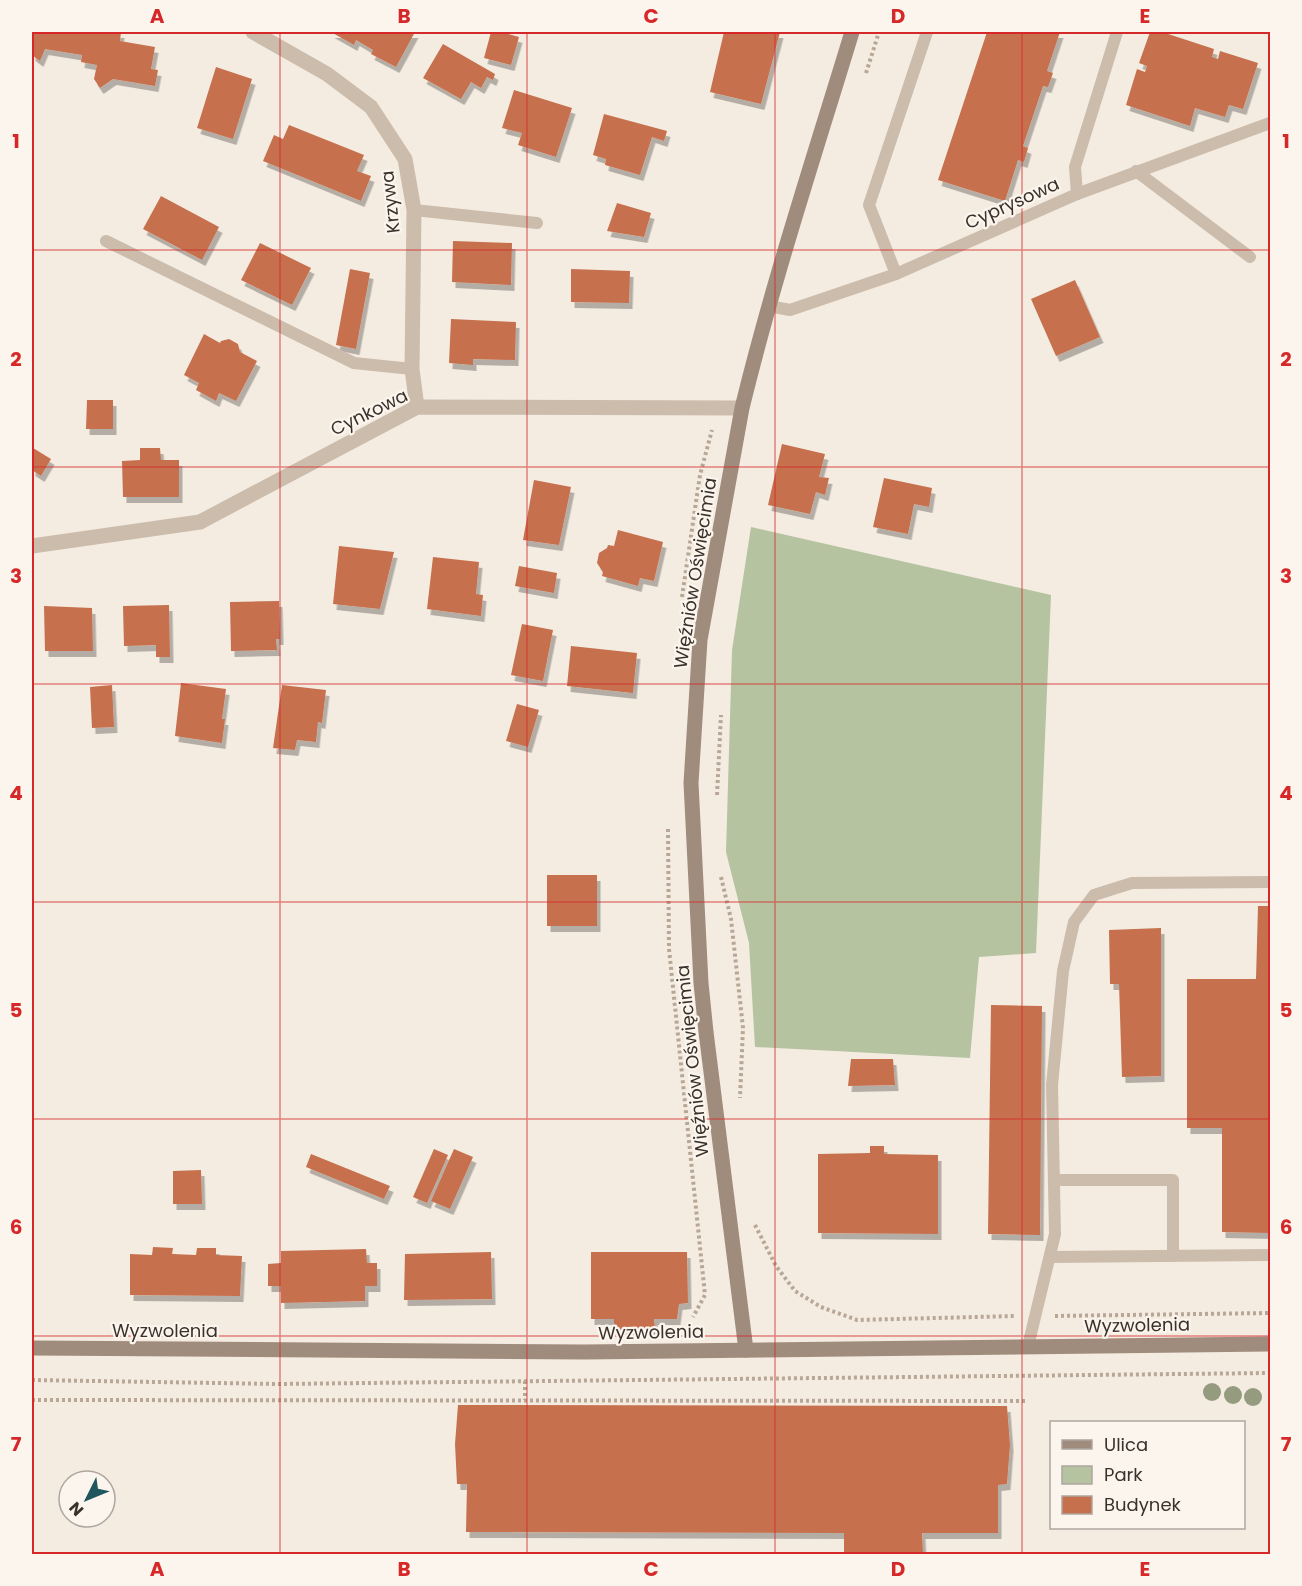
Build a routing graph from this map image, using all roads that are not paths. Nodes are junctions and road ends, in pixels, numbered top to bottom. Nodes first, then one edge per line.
1 (253, 32) edge
2 (852, 32) edge
3 (927, 32) edge
4 (1117, 32) edge
5 (1270, 123) edge
6 (1136, 171) junction
7 (1077, 194) junction
8 (414, 210) junction
9 (537, 223) dead end
10 (106, 241) dead end
11 (1250, 257) dead end
12 (896, 274) junction
13 (769, 306) junction
14 (412, 369) junction
15 (417, 407) junction
16 (742, 408) junction
17 (32, 546) edge
18 (1270, 882) edge
19 (1055, 1180) junction
20 (1270, 1255) edge
21 (1173, 1256) junction
22 (1050, 1257) junction
23 (1270, 1344) edge
24 (1028, 1346) junction
25 (32, 1348) edge
26 (746, 1350) junction

1 - 8 street, Krzywa
2 - 13 street, Więźniów Oświęcimia
3 - 12 lane
4 - 7 lane
5 - 6 lane, Cyprysowa
6 - 7 lane, Cyprysowa
6 - 11 lane
7 - 12 lane, Cyprysowa
8 - 9 lane
8 - 14 street, Krzywa
10 - 14 lane
12 - 13 lane, Cyprysowa
13 - 16 street, Więźniów Oświęcimia
14 - 15 street, Krzywa
15 - 16 street, Cynkowa
15 - 17 street, Cynkowa
16 - 26 street, Więźniów Oświęcimia
18 - 19 lane
19 - 21 lane
19 - 22 lane
20 - 21 lane
21 - 22 lane
22 - 24 lane
23 - 24 street, Wyzwolenia
24 - 26 street, Wyzwolenia
25 - 26 street, Wyzwolenia

